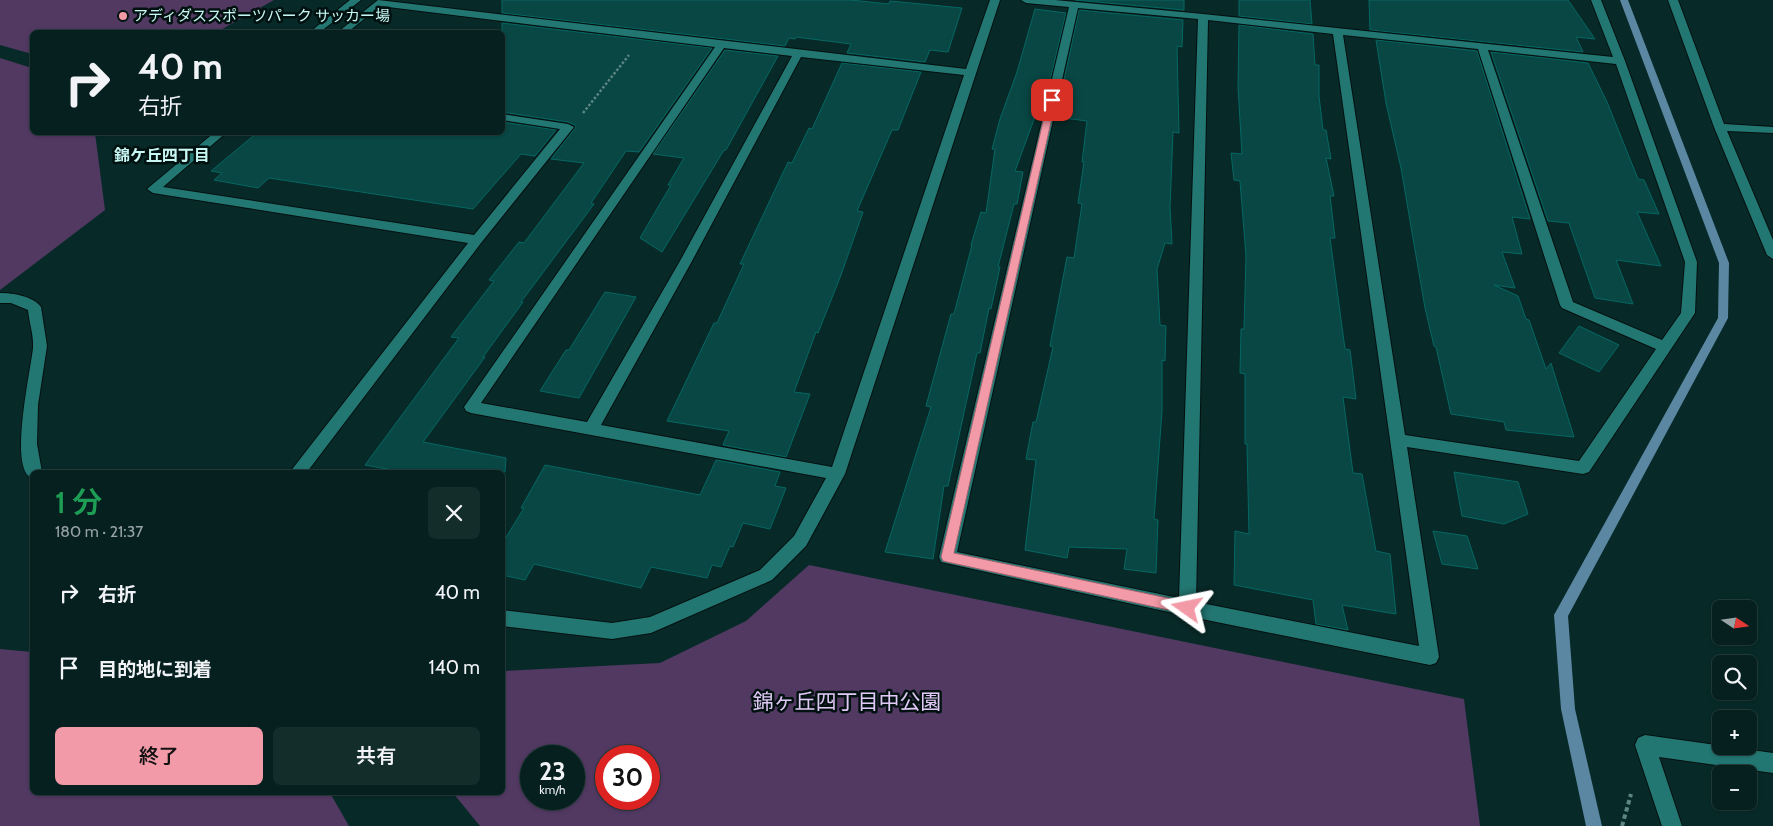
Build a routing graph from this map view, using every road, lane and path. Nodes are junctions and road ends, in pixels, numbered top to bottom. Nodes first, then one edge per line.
1 (356, 0) edge
2 (995, 0) edge
3 (1026, 0) edge
4 (1596, 0) edge
5 (1673, 0) edge
6 (1074, 5) junction
7 (1203, 18) junction
8 (318, 30) edge
9 (345, 30) edge
10 (1338, 32) junction
11 (721, 45) junction
12 (1482, 46) junction
13 (631, 52) dead end
14 (798, 54) junction
15 (1620, 61) junction
16 (970, 73) junction
17 (582, 113) dead end
18 (505, 117) edge
19 (1720, 127) junction
20 (1773, 130) edge
21 (218, 135) edge
22 (477, 240) junction
23 (1773, 255) edge
24 (0, 298) edge
25 (1666, 347) junction
26 (590, 429) junction
27 (1398, 440) junction
28 (32, 470) edge
29 (300, 470) edge
30 (837, 474) junction
31 (1187, 608) junction
32 (505, 618) edge
33 (1773, 763) edge
34 (1672, 826) edge

1 - 8 street
2 - 16 street
3 - 6 street
4 - 15 street
5 - 19 street
6 - 7 street
6 - 31 street
7 - 10 street
7 - 31 street
9 - 11 street
10 - 12 street
10 - 27 street
11 - 14 street
11 - 26 street
12 - 15 street
12 - 25 street
13 - 17 path
14 - 16 street
14 - 26 street
15 - 25 street
16 - 30 street
18 - 22 street
19 - 20 street
19 - 23 street
21 - 22 street
22 - 29 street
24 - 28 street
25 - 27 street
26 - 30 street
27 - 31 street
30 - 32 street
33 - 34 street

